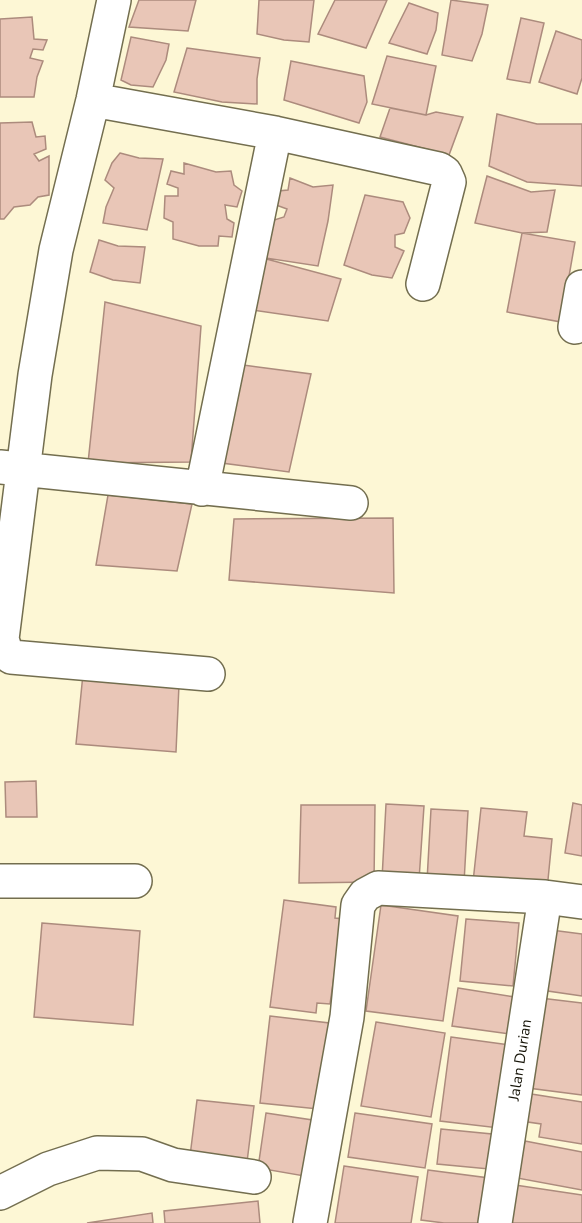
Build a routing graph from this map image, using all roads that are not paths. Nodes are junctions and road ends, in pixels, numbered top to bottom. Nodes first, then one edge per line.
1 (114, 0) edge
2 (93, 100) junction
3 (275, 133) junction
4 (423, 284) dead end
5 (582, 287) edge
6 (575, 327) dead end
7 (12, 469) edge
8 (202, 489) junction
9 (351, 503) dead end
10 (1, 639) edge
11 (208, 674) dead end
12 (135, 880) dead end
13 (0, 881) edge
14 (545, 897) junction
15 (582, 902) edge
16 (254, 1177) dead end
17 (0, 1193) edge
18 (310, 1223) edge
19 (495, 1223) edge

1 - 2 street
2 - 3 street
2 - 7 street
3 - 4 street
3 - 8 street
5 - 6 street
7 - 8 street
7 - 10 street
8 - 9 street
10 - 11 street
12 - 13 street
14 - 15 street
14 - 18 street
14 - 19 street, Jalan Durian
16 - 17 street

